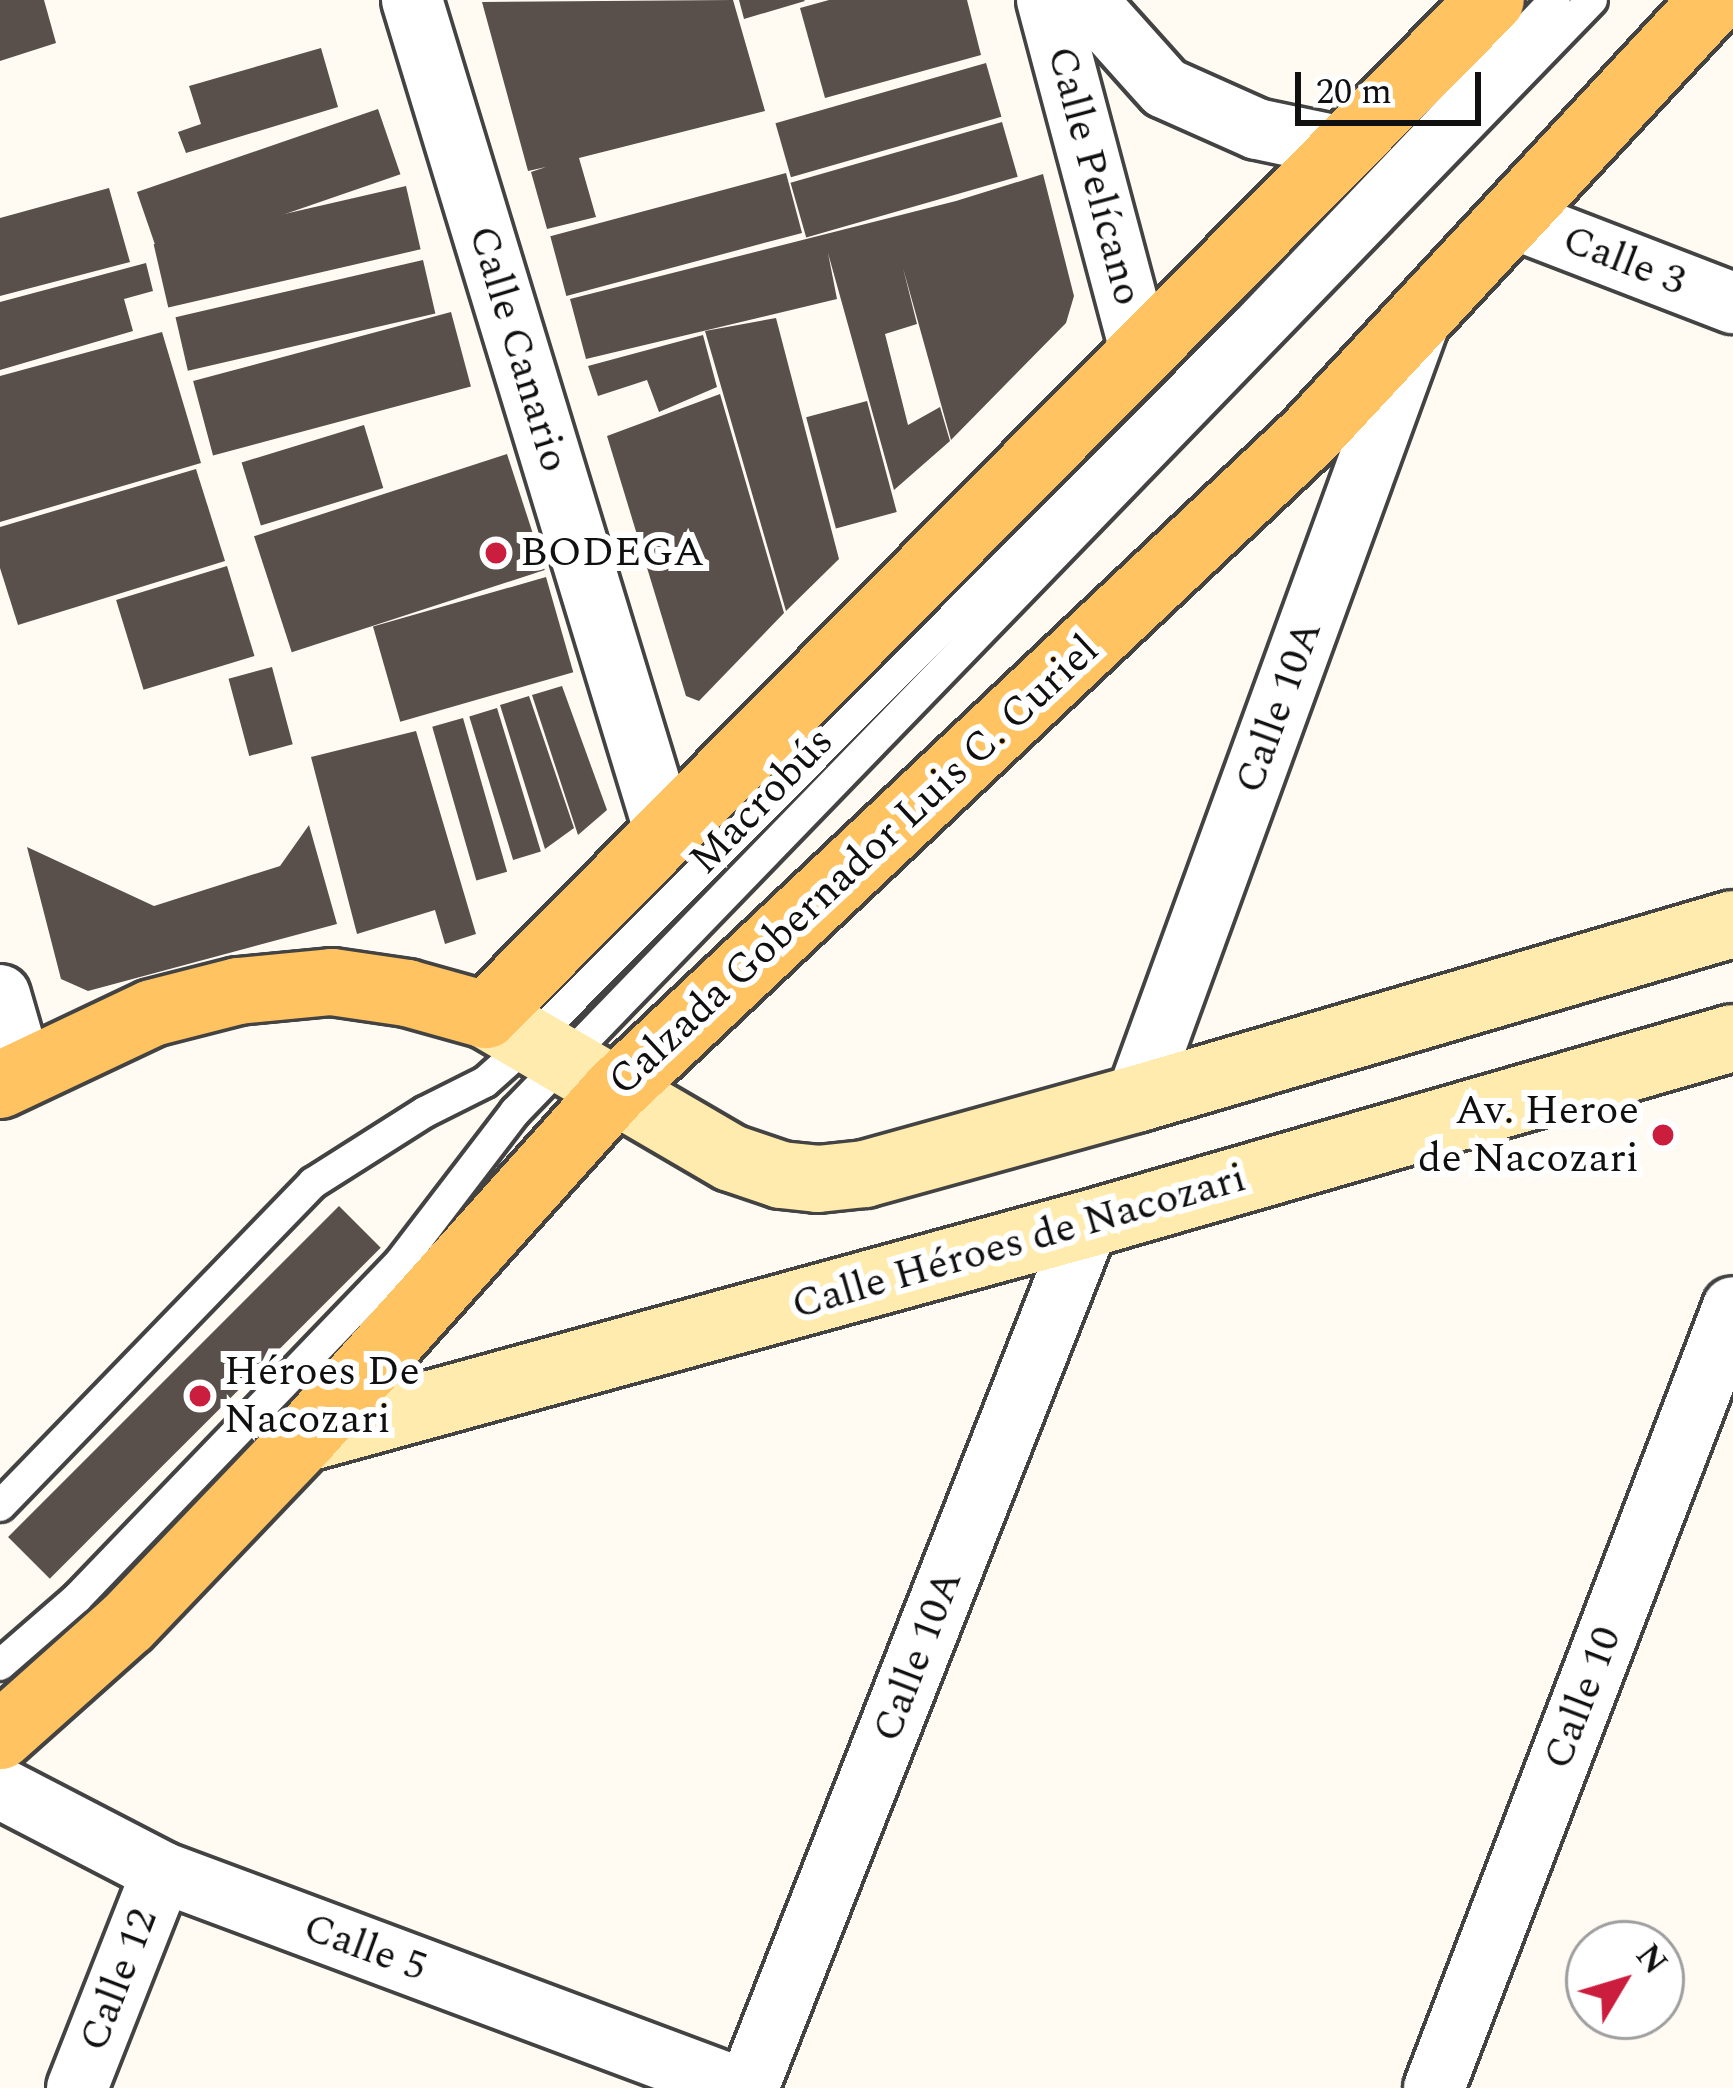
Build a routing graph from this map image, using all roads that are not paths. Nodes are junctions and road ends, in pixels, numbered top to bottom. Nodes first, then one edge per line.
1 (412, 0) edge
2 (1047, 0) edge
3 (1086, 0) edge
4 (1491, 0) edge
5 (1555, 0) edge
6 (1592, 0) edge
7 (1714, 0) edge
8 (1348, 148) junction
9 (1514, 219) junction
10 (1733, 303) edge
11 (1422, 315) junction
12 (1141, 353) junction
13 (666, 836) junction
14 (1733, 924) edge
15 (0, 995) edge
16 (1733, 1038) edge
17 (548, 1054) junction
18 (11, 1078) edge
19 (1136, 1099) junction
20 (1088, 1224) junction
21 (1733, 1307) edge
22 (303, 1439) junction
23 (0, 1506) edge
24 (0, 1665) edge
25 (0, 1736) edge
26 (0, 1787) edge
27 (162, 1872) junction
28 (77, 2088) edge
29 (744, 2088) edge
30 (1433, 2088) edge

1 - 13 street, Calle Canario
2 - 12 street, Calle Pelícano
3 - 8 street, Calle Pelícano
4 - 8 main road, Calzada Gobernador Luis C. Curiel
5 - 17 lane, Macrobús
6 - 17 lane, Macrobús
7 - 9 main road, Calzada Gobernador Luis C. Curiel
8 - 12 main road, Calzada Gobernador Luis C. Curiel
9 - 10 street, Calle 3
9 - 11 main road, Calzada Gobernador Luis C. Curiel
11 - 17 main road, Calzada Gobernador Luis C. Curiel
11 - 19 street, Calle 10A
12 - 13 main road, Calzada Gobernador Luis C. Curiel
13 - 17 main road, Calzada Gobernador Luis C. Curiel
14 - 19 main road
15 - 18 street
16 - 20 main road, Calle Héroes de Nacozari
17 - 18 main road
17 - 19 main road
17 - 22 main road, Calzada Gobernador Luis C. Curiel
17 - 23 lane, Macrobús
17 - 24 lane, Macrobús
20 - 22 main road, Calle Héroes de Nacozari
20 - 29 street, Calle 10A
21 - 30 street, Calle 10
22 - 25 main road, Calzada Gobernador Luis C. Curiel
26 - 27 street, Calle 5
27 - 28 street, Calle 12
27 - 29 street, Calle 5

